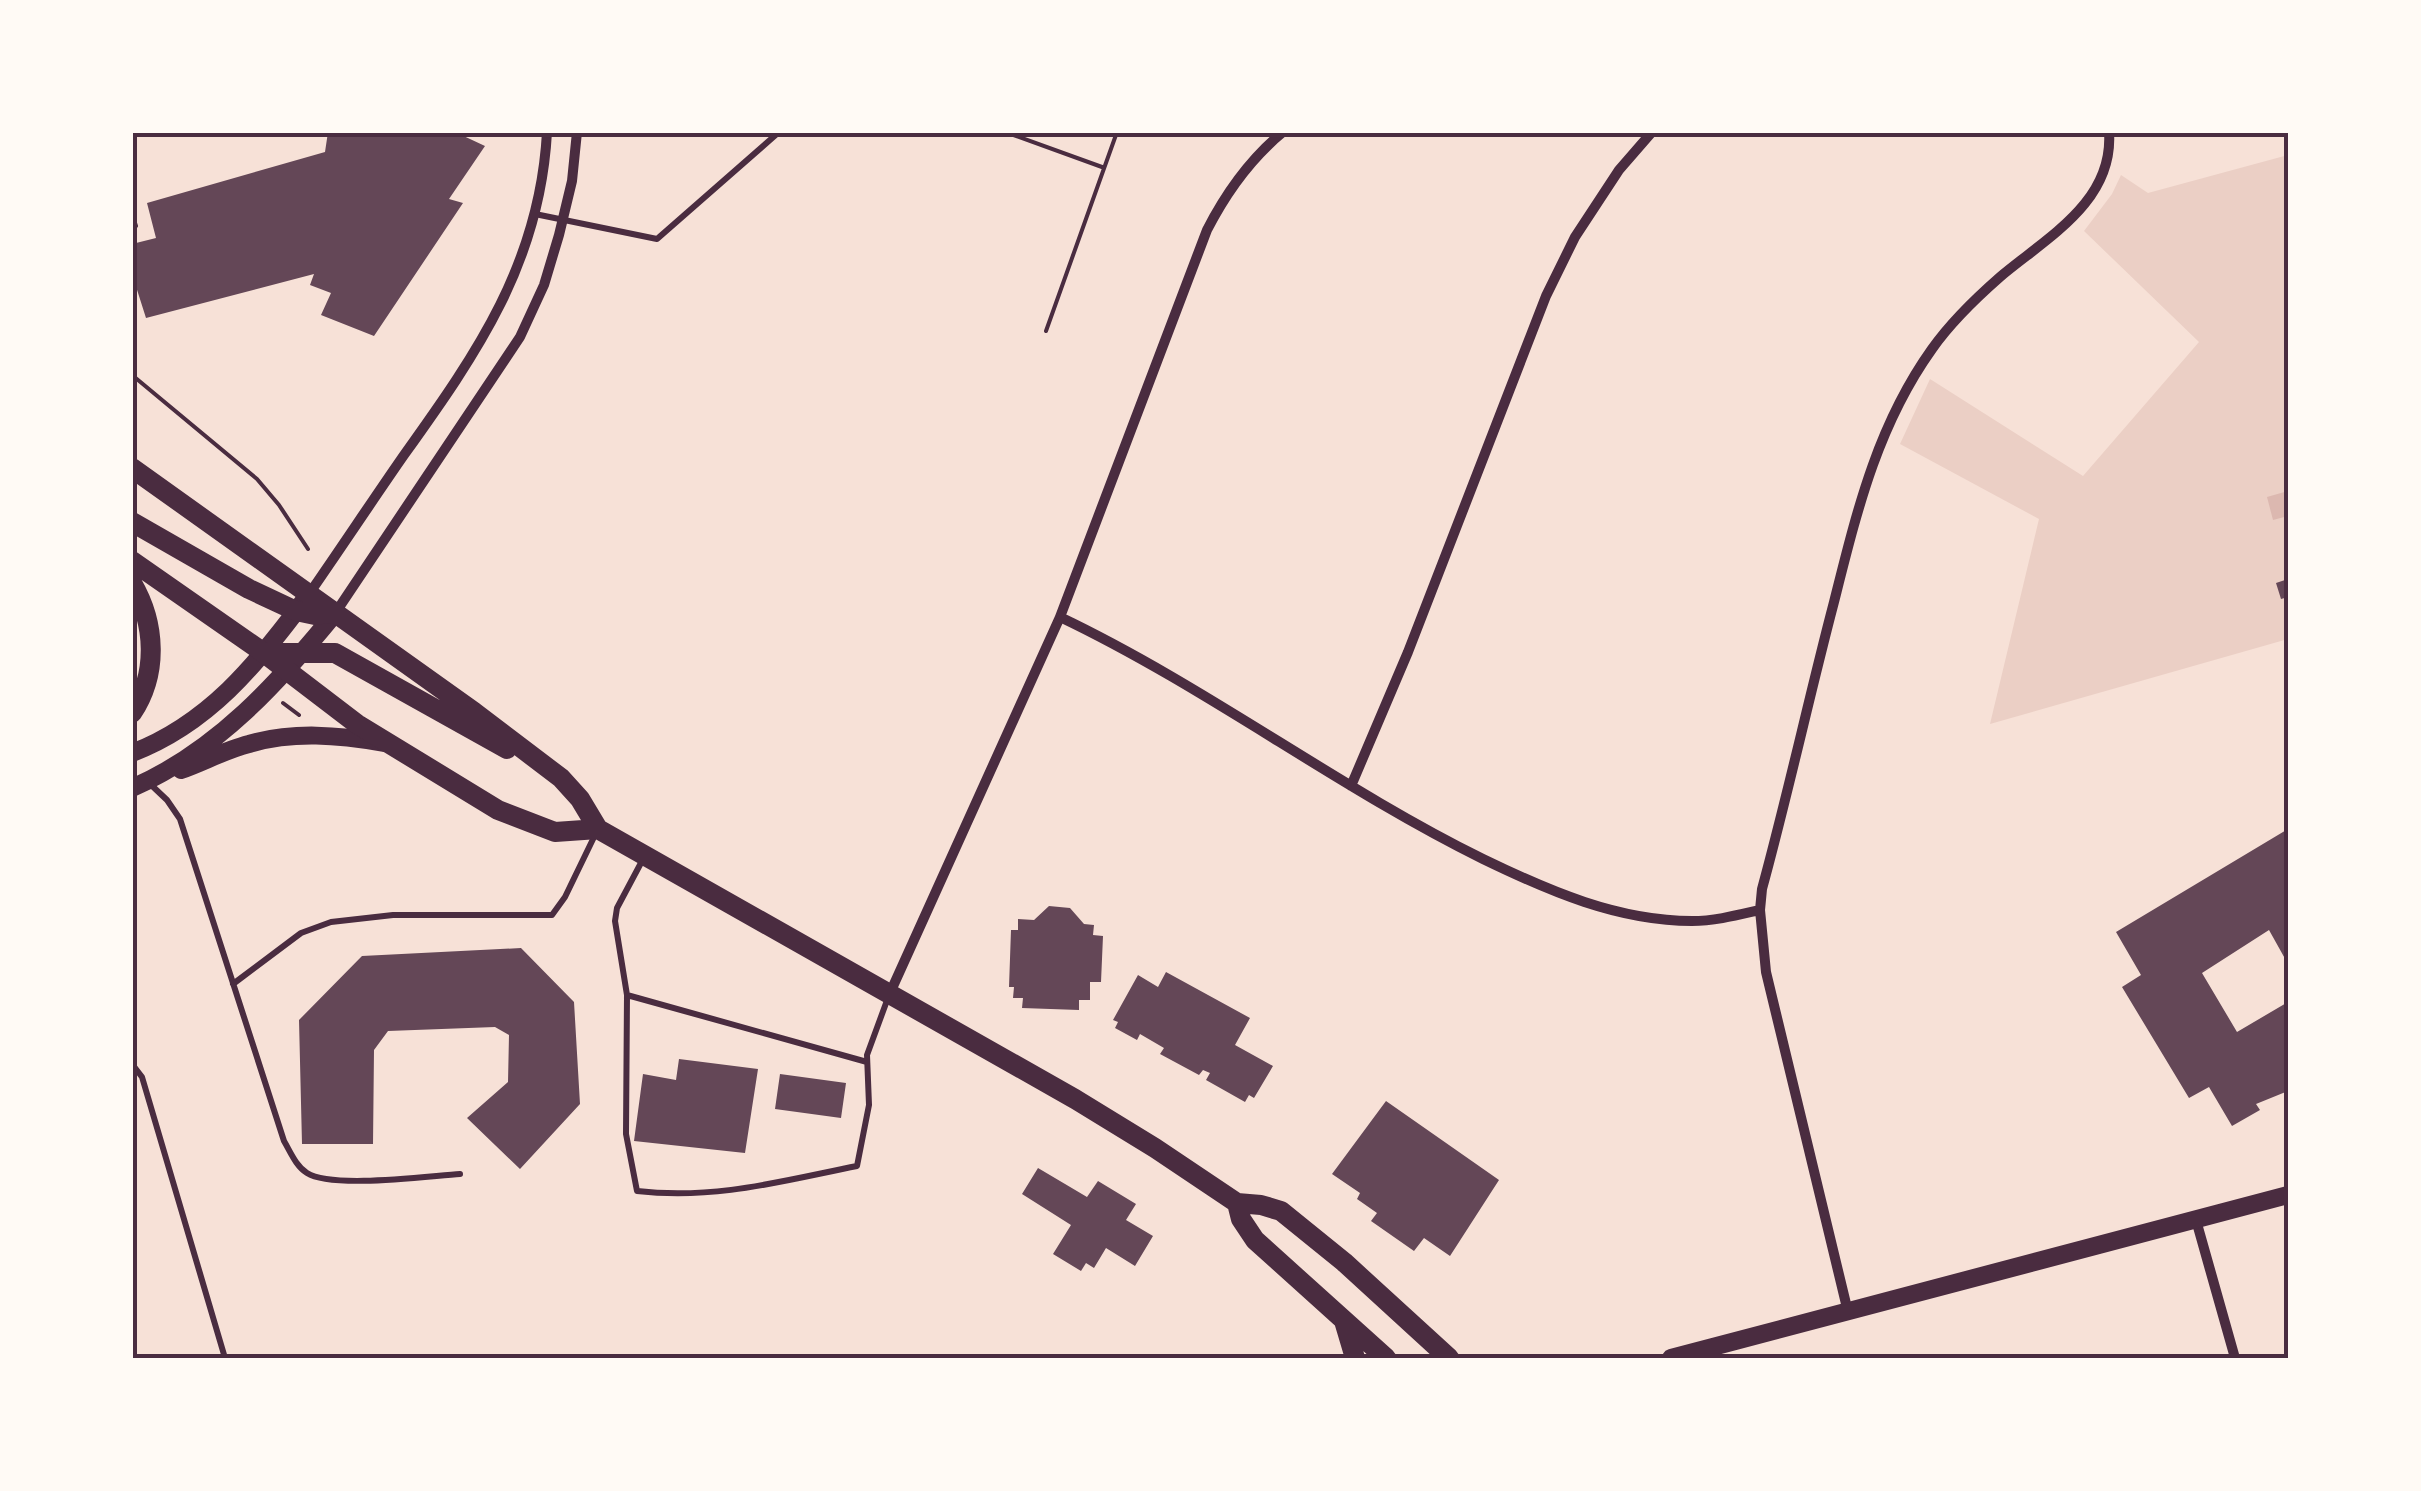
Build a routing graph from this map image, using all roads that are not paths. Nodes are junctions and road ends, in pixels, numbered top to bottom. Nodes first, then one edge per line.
1 (547, 132) edge
2 (577, 132) edge
3 (779, 132) edge
4 (1283, 132) edge
5 (1652, 132) edge
6 (2108, 132) edge
7 (535, 214) junction
8 (563, 220) junction
9 (132, 468) edge
10 (132, 522) edge
11 (132, 561) edge
12 (132, 583) edge
13 (310, 594) junction
14 (296, 612) junction
15 (336, 612) junction
16 (1060, 617) junction
17 (304, 650) junction
18 (264, 652) junction
19 (288, 671) junction
20 (132, 714) edge
21 (387, 744) junction
22 (132, 753) edge
23 (561, 778) junction
24 (140, 785) edge
25 (1350, 786) junction
26 (598, 829) junction
27 (644, 857) junction
28 (1760, 910) junction
29 (233, 984) junction
30 (889, 994) junction
31 (627, 996) junction
32 (867, 1062) junction
33 (132, 1064) edge
34 (460, 1174) dead end
35 (2288, 1194) edge
36 (1237, 1202) junction
37 (2196, 1220) junction
38 (1848, 1312) junction
39 (1344, 1319) junction
40 (224, 1358) edge
41 (1356, 1358) edge
42 (1386, 1358) edge
43 (1449, 1358) edge
44 (1672, 1358) edge
45 (2235, 1358) edge

1 - 7 street
2 - 8 street
3 - 8 lane
4 - 16 street
5 - 25 street
6 - 28 street
7 - 8 lane
7 - 13 street
8 - 15 street
9 - 13 main road
10 - 14 main road
11 - 18 main road
12 - 20 main road
13 - 14 main road
13 - 15 main road
14 - 15 main road
14 - 18 main road
15 - 17 main road
15 - 23 main road
16 - 25 street
16 - 30 street
17 - 18 main road
17 - 19 main road
17 - 23 main road
18 - 19 main road
18 - 22 main road
19 - 21 main road
19 - 24 main road
21 - 24 main road
21 - 26 main road
23 - 26 main road
24 - 29 lane
25 - 28 street
26 - 27 main road
26 - 29 lane
27 - 30 main road
27 - 31 lane
28 - 38 street
29 - 34 lane
30 - 32 lane
30 - 36 main road
31 - 32 lane
31 - 32 lane
33 - 40 lane
35 - 37 main road
36 - 39 main road
36 - 43 main road
37 - 38 main road
37 - 45 street
38 - 44 main road
39 - 41 main road
39 - 42 main road

